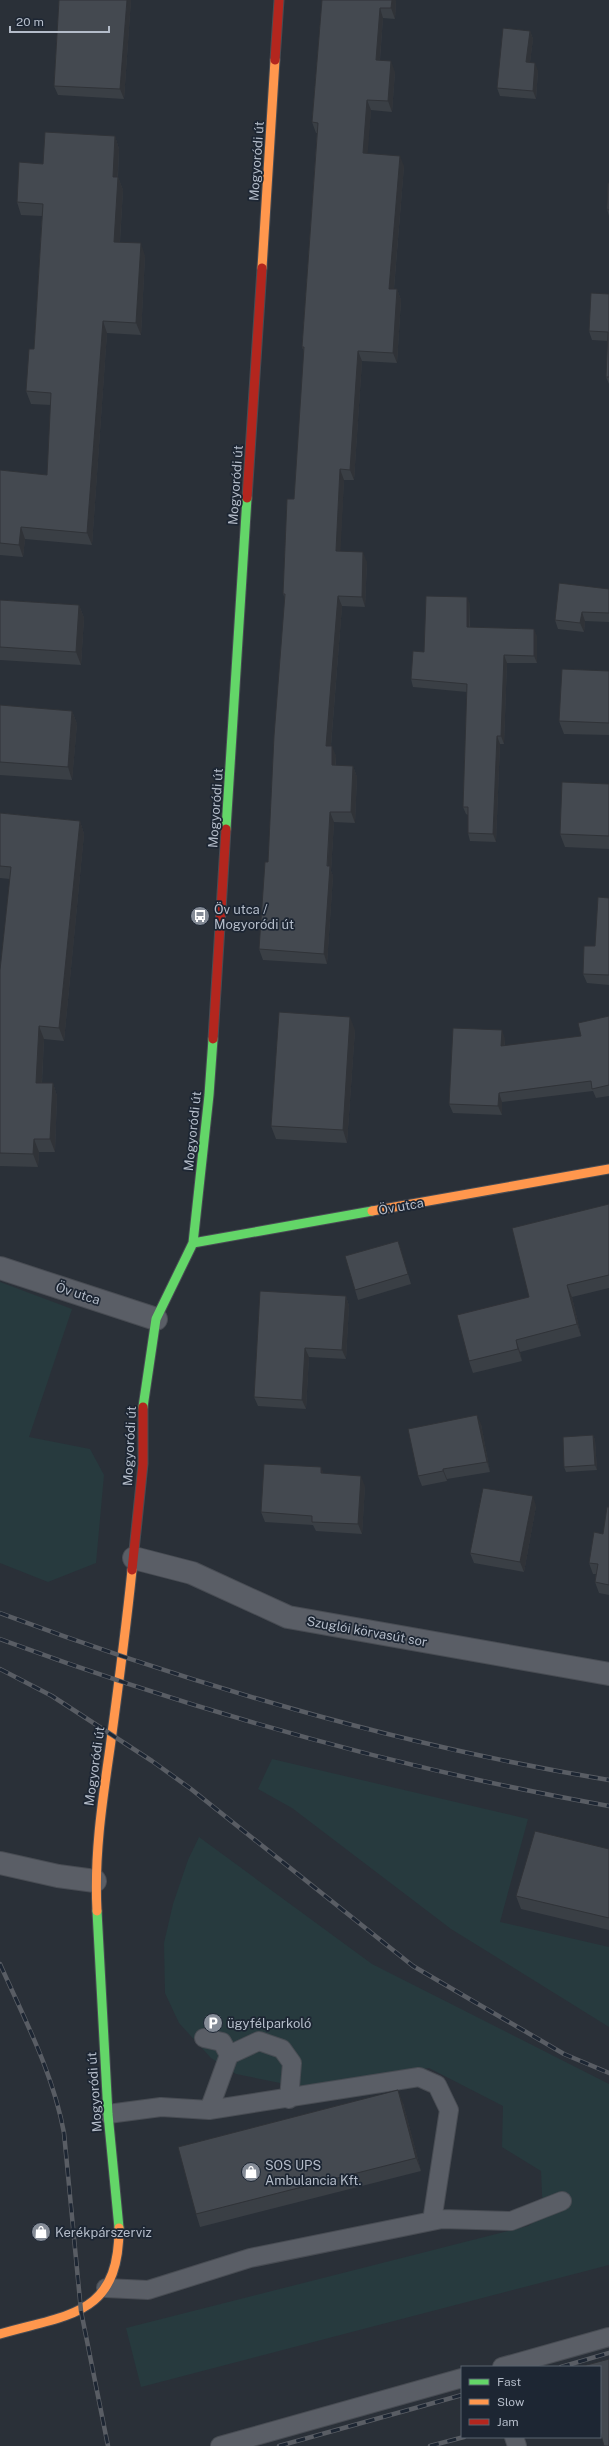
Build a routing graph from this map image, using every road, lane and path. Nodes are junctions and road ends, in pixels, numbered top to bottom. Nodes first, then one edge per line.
1 (279, 0) edge
2 (609, 1169) edge
3 (193, 1243) junction
4 (0, 1268) edge
5 (156, 1319) junction
6 (134, 1558) junction
7 (609, 1674) edge
8 (0, 1863) edge
9 (95, 1881) junction
10 (204, 2038) dead end
11 (229, 2055) junction
12 (289, 2099) junction
13 (209, 2110) junction
14 (108, 2114) junction
15 (562, 2201) dead end
16 (432, 2221) junction
17 (106, 2288) junction
18 (0, 2334) edge
19 (609, 2337) edge
20 (506, 2366) edge
21 (461, 2378) edge
22 (269, 2440) edge
23 (220, 2446) edge

1 - 3 street, Mogyoródi út
2 - 3 street, Öv utca
3 - 5 street, Mogyoródi út
4 - 5 street, Öv utca
5 - 6 street, Mogyoródi út
6 - 7 street, Szuglói körvasút sor
6 - 9 street, Mogyoródi út
8 - 9 street
9 - 14 street, Mogyoródi út
10 - 11 lane
11 - 12 lane
11 - 13 lane
12 - 13 lane
12 - 16 lane
13 - 14 lane
14 - 17 street, Mogyoródi út
15 - 16 lane
16 - 17 lane
17 - 18 street
19 - 20 lane
21 - 22 lane
22 - 23 lane

